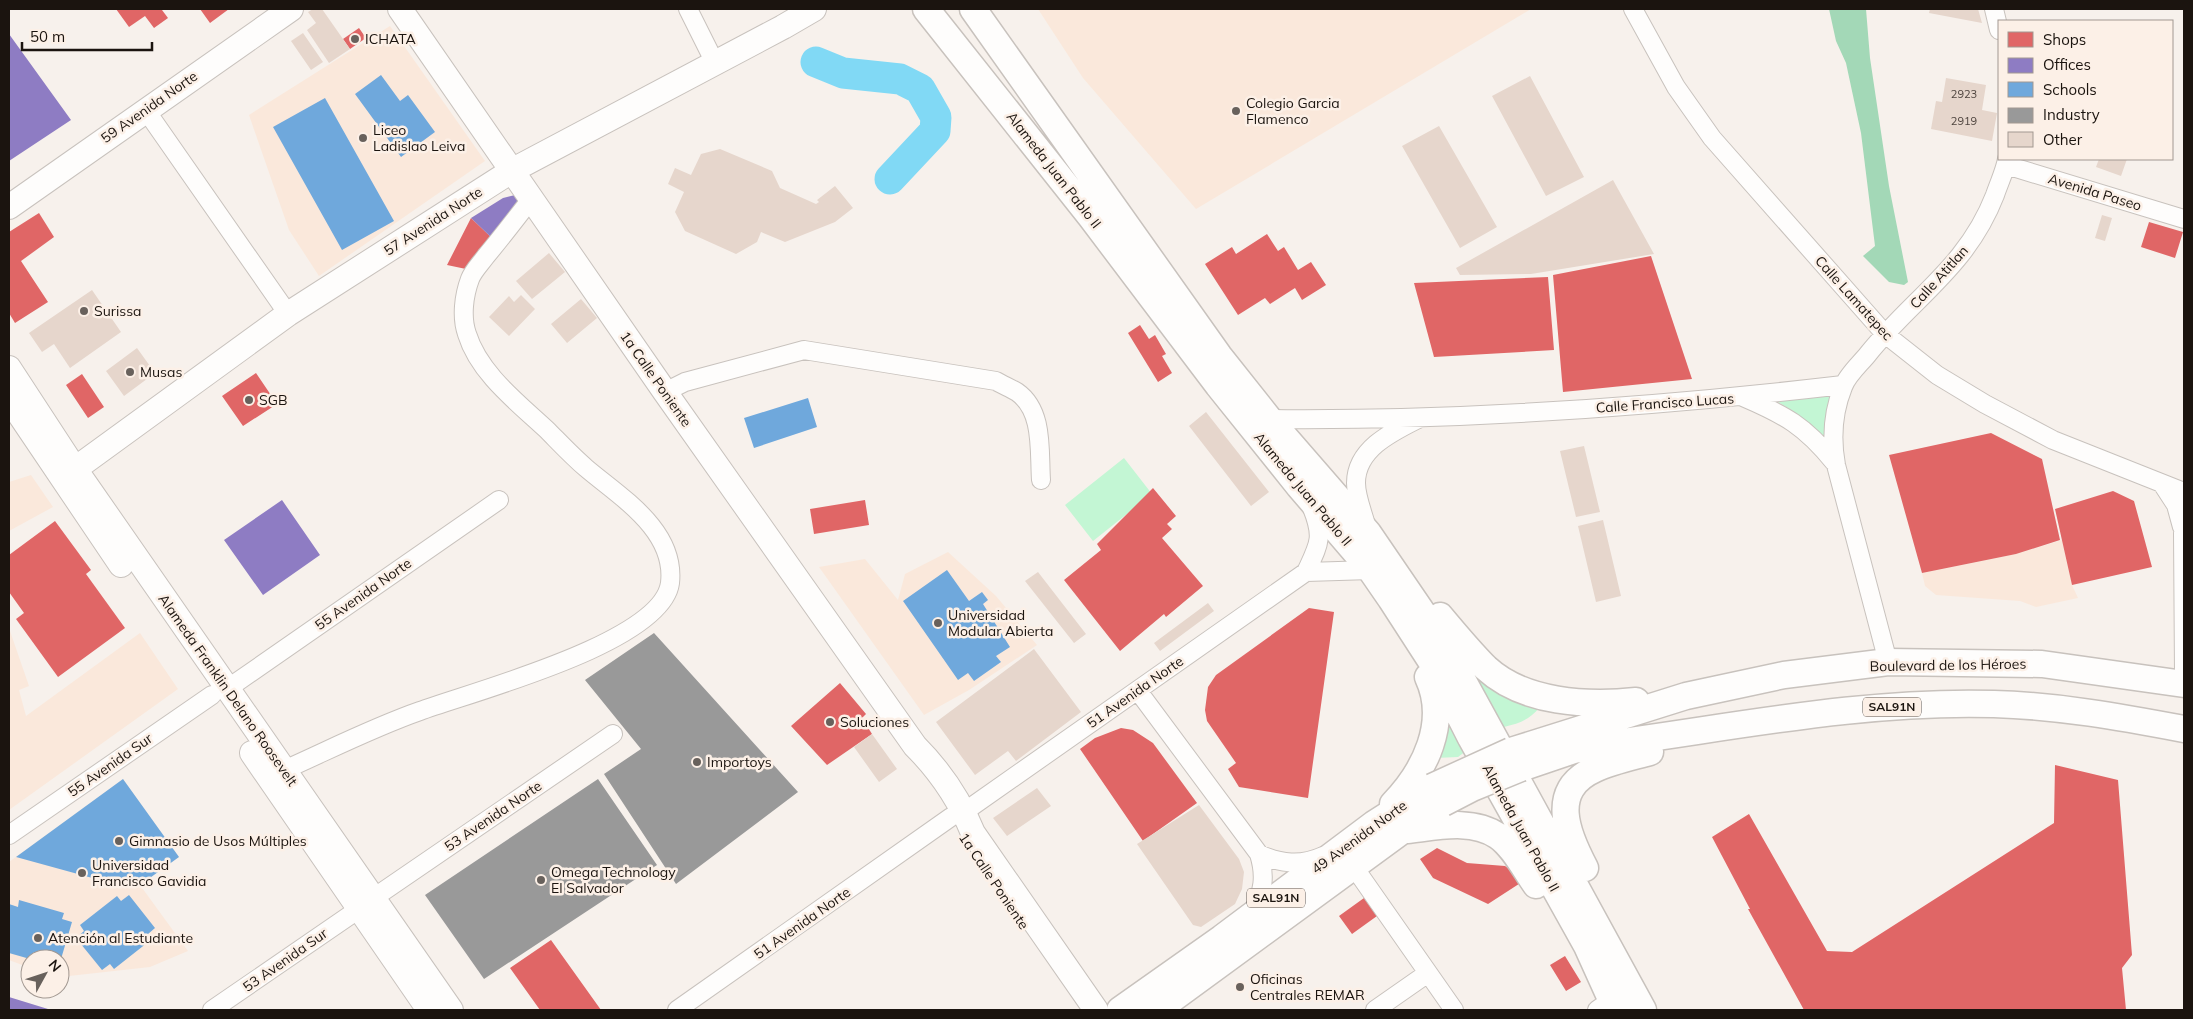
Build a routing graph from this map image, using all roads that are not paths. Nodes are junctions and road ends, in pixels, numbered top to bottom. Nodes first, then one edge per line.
1 (268, 9) edge
2 (291, 9) edge
3 (400, 9) edge
4 (688, 9) edge
5 (814, 9) edge
6 (926, 9) edge
7 (973, 9) edge
8 (1634, 9) edge
9 (1994, 9) edge
10 (1998, 26) edge
11 (715, 63) junction
12 (145, 109) junction
13 (2007, 162) edge
14 (512, 170) junction
15 (9, 188) edge
16 (532, 198) junction
17 (9, 207) edge
18 (2184, 219) edge
19 (288, 314) junction
20 (1884, 334) junction
21 (9, 368) edge
22 (1843, 385) junction
23 (665, 392) junction
24 (1743, 396) junction
25 (9, 399) edge
26 (1421, 417) junction
27 (1269, 419) junction
28 (1836, 465) junction
29 (75, 469) junction
30 (1040, 480) dead end
31 (2163, 484) junction
32 (2184, 492) edge
33 (1307, 496) junction
34 (499, 500) dead end
35 (2184, 529) edge
36 (1368, 533) junction
37 (1371, 570) junction
38 (1306, 572) junction
39 (2183, 601) edge
40 (1888, 662) junction
41 (2184, 673) edge
42 (2184, 684) edge
43 (1138, 691) junction
44 (219, 692) junction
45 (1686, 696) junction
46 (2184, 719) edge
47 (2184, 730) edge
48 (1709, 731) junction
49 (613, 734) dead end
50 (1602, 734) junction
51 (1516, 760) joint
52 (284, 770) junction
53 (1438, 795) junction
54 (963, 821) junction
55 (1374, 824) junction
56 (1403, 830) junction
57 (9, 835) edge
58 (1259, 854) junction
59 (1350, 856) junction
60 (366, 904) junction
61 (1251, 916) junction
62 (1428, 973) junction
63 (1600, 975) junction
64 (1113, 1007) edge
65 (1608, 1007) edge
66 (1643, 1009) edge
67 (212, 1010) edge
68 (429, 1010) edge
69 (451, 1010) edge
70 (677, 1010) edge
71 (1375, 1010) edge
72 (1454, 1010) edge

1 - 15 main road, 59 Avenida Norte
2 - 12 main road, 59 Avenida Norte
3 - 14 main road, 1a Calle Poniente
4 - 11 street
5 - 11 main road, 57 Avenida Norte
6 - 33 main road, Alameda Juan Pablo II
7 - 27 main road, Alameda Juan Pablo II
8 - 20 street, Calle Lamatepec
9 - 10 street
11 - 14 main road, 57 Avenida Norte
12 - 17 main road, 59 Avenida Norte
12 - 19 street
13 - 18 street, Avenida Paseo
13 - 20 street, Calle Atitlan
14 - 16 main road, 1a Calle Poniente
14 - 19 main road, 57 Avenida Norte
16 - 23 main road, 1a Calle Poniente
16 - 52 street
19 - 29 main road, 57 Avenida Norte
20 - 22 street
20 - 31 street, Calle Lamatepec
21 - 29 main road, Alameda Franklin Delano Roosevelt
22 - 24 street, Calle Francisco Lucas
22 - 28 street
23 - 30 street
23 - 54 main road, 1a Calle Poniente
24 - 26 street, Calle Francisco Lucas
24 - 28 street
25 - 44 main road, Alameda Franklin Delano Roosevelt
26 - 27 street, Calle Francisco Lucas
26 - 36 street, Calle Francisco Lucas
27 - 36 main road, Alameda Juan Pablo II
28 - 40 street
29 - 44 main road, Alameda Franklin Delano Roosevelt
31 - 32 street, Calle Lamatepec
31 - 35 street
33 - 37 main road, Alameda Juan Pablo II
33 - 38 street
34 - 44 street, 55 Avenida Norte
35 - 39 street
36 - 45 main road
36 - 66 main road, Alameda Juan Pablo II
37 - 38 street
37 - 55 main road
37 - 63 main road, Alameda Juan Pablo II
38 - 43 street, 51 Avenida Norte
39 - 41 street
40 - 42 main road, Boulevard de los Héroes / SAL91N
40 - 45 main road, Boulevard de los Héroes / SAL91N
43 - 54 street, 51 Avenida Norte
43 - 58 street
44 - 52 main road, Alameda Franklin Delano Roosevelt
44 - 57 street, 55 Avenida Sur
44 - 60 main road, Alameda Franklin Delano Roosevelt
45 - 50 main road, Boulevard de los Héroes / SAL91N
46 - 47 main road
47 - 48 main road, Boulevard de los Héroes / SAL91N
48 - 50 main road, Boulevard de los Héroes / SAL91N
48 - 66 main road
49 - 60 street, 53 Avenida Norte
50 - 51 main road, Boulevard de los Héroes / SAL91N
51 - 53 main road, 49 Avenida Norte / SAL91N, bridge
52 - 60 main road, Alameda Franklin Delano Roosevelt
53 - 55 main road, 49 Avenida Norte / SAL91N
53 - 56 main road, 49 Avenida Norte / SAL91N
54 - 64 main road, 1a Calle Poniente
54 - 70 street, 51 Avenida Norte
55 - 59 main road, 49 Avenida Norte / SAL91N
56 - 59 main road, 49 Avenida Norte / SAL91N
56 - 63 main road
58 - 59 street
58 - 61 street
59 - 61 main road, 49 Avenida Norte / SAL91N
59 - 62 street
59 - 64 main road, 49 Avenida Norte / SAL91N
60 - 67 street, 53 Avenida Sur
60 - 68 main road, Alameda Franklin Delano Roosevelt
60 - 69 main road, Alameda Franklin Delano Roosevelt
61 - 64 main road, 49 Avenida Norte / SAL91N
62 - 71 street
62 - 72 street
63 - 65 main road, Alameda Juan Pablo II

